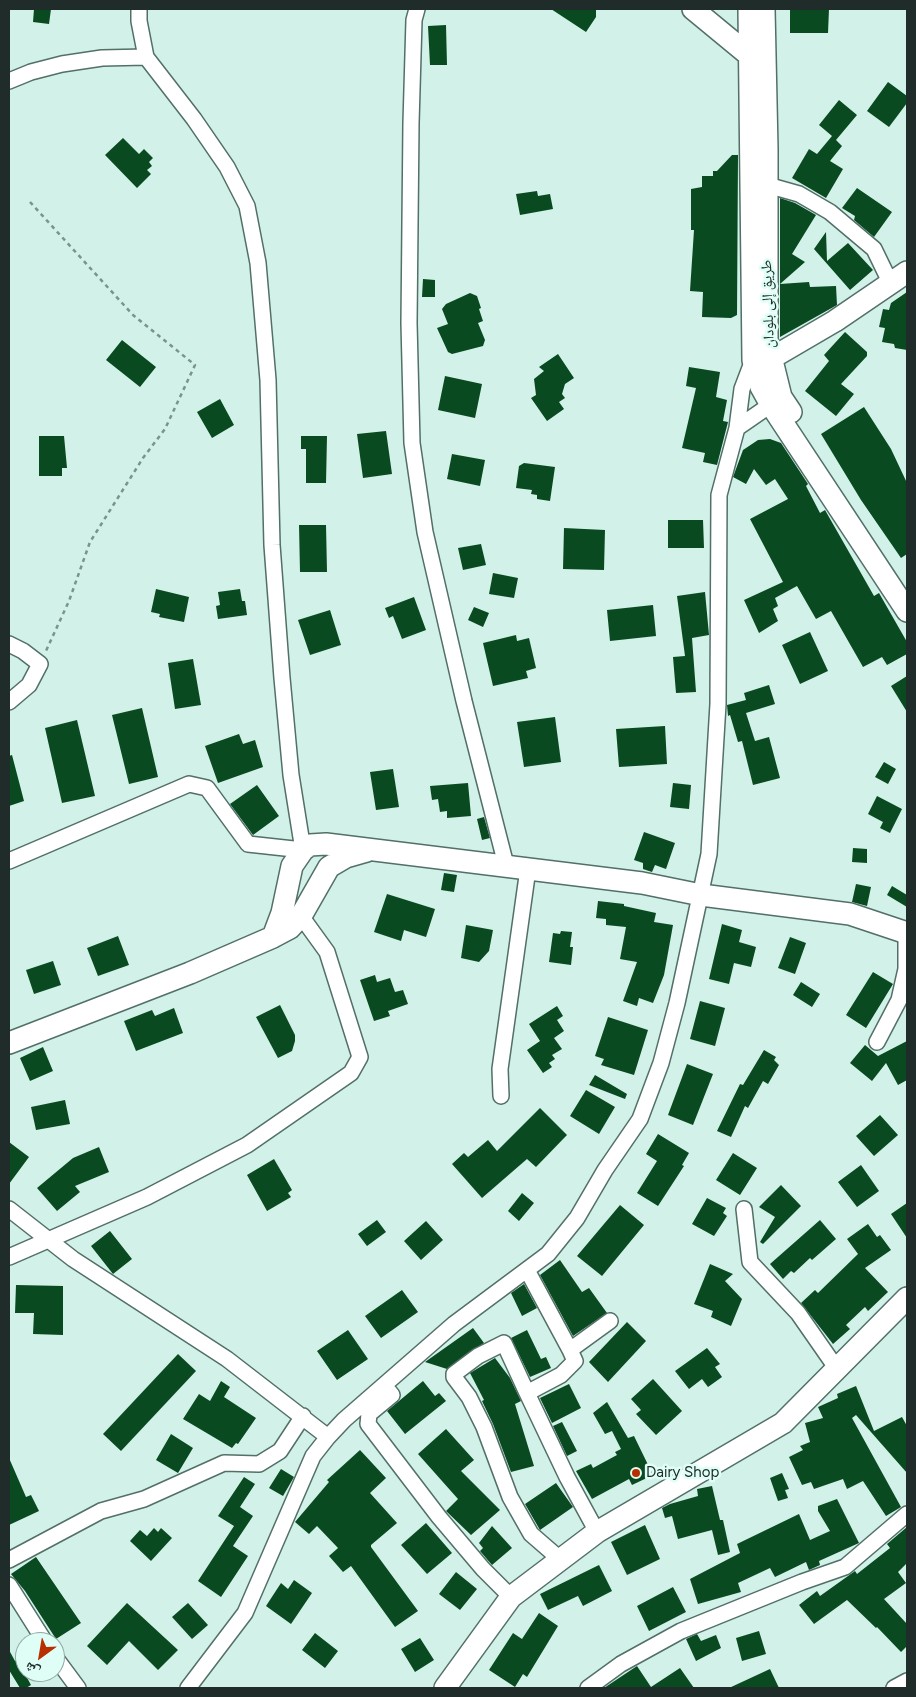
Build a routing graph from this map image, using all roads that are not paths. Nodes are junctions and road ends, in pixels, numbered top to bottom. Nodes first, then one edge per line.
1 (139, 9) edge
2 (417, 9) edge
3 (693, 9) edge
4 (749, 9) edge
5 (764, 9) edge
6 (750, 56) junction
7 (146, 58) junction
8 (9, 82) edge
9 (767, 185) junction
10 (899, 277) edge
11 (762, 360) junction
12 (776, 401) junction
13 (737, 428) junction
14 (907, 590) edge
15 (907, 611) edge
16 (9, 644) edge
17 (9, 702) edge
18 (303, 850) junction
19 (369, 850) junction
20 (9, 861) edge
21 (506, 865) junction
22 (528, 869) junction
23 (701, 895) junction
24 (301, 916) junction
25 (906, 932) edge
26 (273, 937) junction
27 (876, 1042) dead end
28 (9, 1043) edge
29 (501, 1096) dead end
30 (9, 1209) edge
31 (744, 1209) dead end
32 (51, 1240) junction
33 (9, 1257) edge
34 (527, 1270) junction
35 (907, 1298) edge
36 (610, 1321) dead end
37 (570, 1350) junction
38 (837, 1368) junction
39 (384, 1385) junction
40 (527, 1393) junction
41 (302, 1416) junction
42 (328, 1437) junction
43 (907, 1514) edge
44 (597, 1532) junction
45 (9, 1560) edge
46 (561, 1560) junction
47 (9, 1586) edge
48 (511, 1597) junction
49 (39, 1632) edge
50 (65, 1670) edge
51 (907, 1681) edge
52 (78, 1688) edge
53 (188, 1688) edge
54 (445, 1688) edge
55 (588, 1688) edge
56 (894, 1688) edge

1 - 7 street
2 - 21 street
3 - 6 main road
4 - 6 main road
5 - 9 main road, طريق إلى بلودان
6 - 11 main road
7 - 8 street
7 - 18 street
9 - 10 street
9 - 11 main road, طريق إلى بلودان
10 - 11 main road
11 - 12 main road
11 - 13 street
12 - 13 street
12 - 14 main road
12 - 15 main road
13 - 23 street
16 - 17 street
18 - 19 main road
18 - 20 street
18 - 26 main road
19 - 21 main road
19 - 24 main road
21 - 22 main road
22 - 23 main road
22 - 29 street
23 - 25 main road
23 - 34 street
24 - 26 main road
24 - 32 street
25 - 27 street
26 - 28 main road
30 - 32 street
31 - 38 street
32 - 33 street
32 - 41 street
34 - 37 street
34 - 39 street
35 - 38 main road
36 - 37 street
37 - 40 street
38 - 44 main road
39 - 42 street
39 - 48 street
40 - 44 street
40 - 46 street
41 - 42 street
41 - 45 street
42 - 53 street
43 - 55 street
44 - 46 main road
46 - 48 main road
47 - 49 street
48 - 54 main road
50 - 52 street
51 - 56 street

